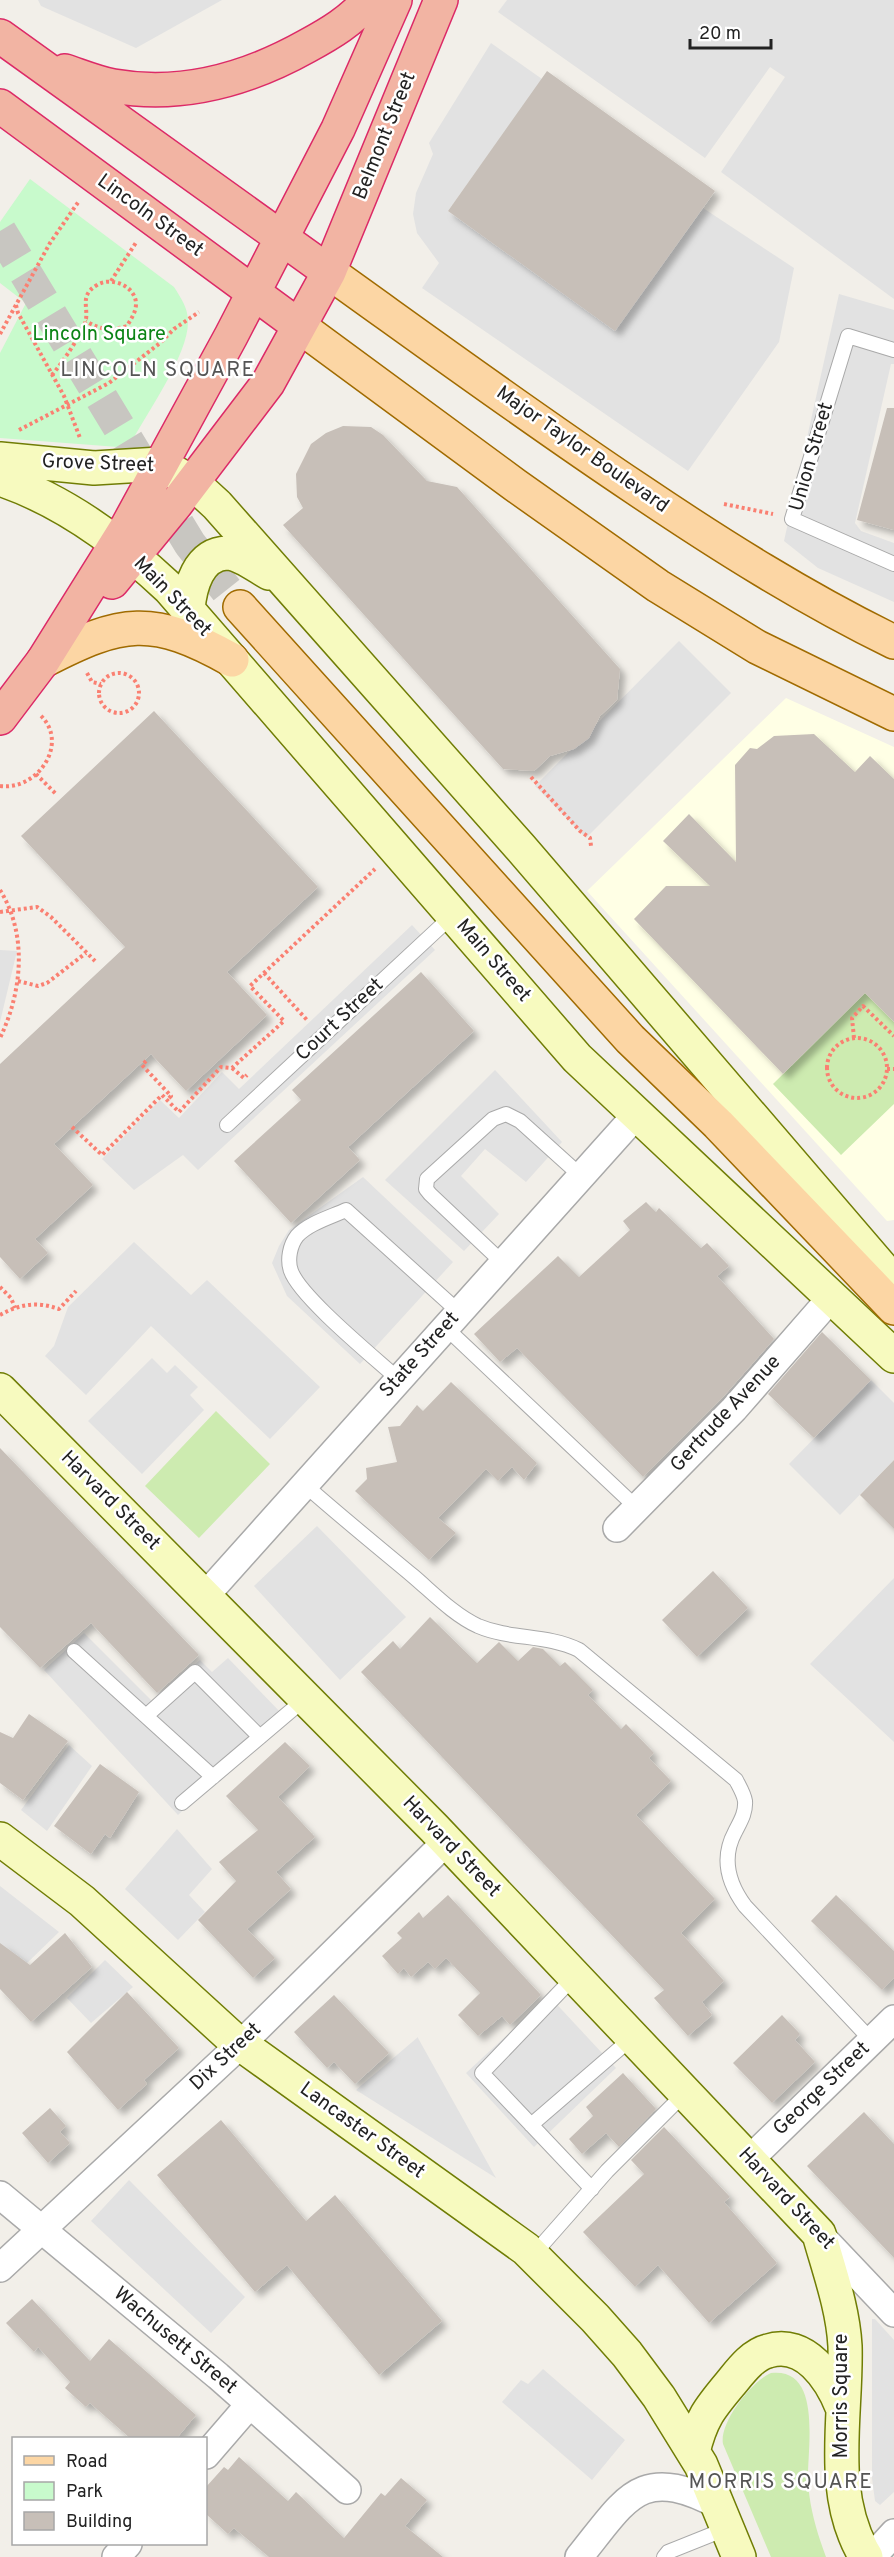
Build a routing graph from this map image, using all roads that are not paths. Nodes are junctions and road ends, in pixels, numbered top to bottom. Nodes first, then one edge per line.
1 (369, 0) edge
2 (395, 0) edge
3 (441, 0) edge
4 (5, 40) edge
5 (0, 106) edge
6 (282, 238) junction
7 (329, 272) junction
8 (253, 292) junction
9 (299, 326) junction
10 (894, 350) edge
11 (5, 447) edge
12 (160, 464) junction
13 (0, 479) edge
14 (193, 483) junction
15 (126, 550) junction
16 (894, 564) edge
17 (283, 582) junction
18 (240, 607) tunnel mouth
19 (188, 609) junction
20 (894, 642) edge
21 (231, 660) junction
22 (43, 661) junction
23 (894, 714) edge
24 (0, 718) edge
25 (453, 915) junction
26 (637, 1114) junction
27 (227, 1125) dead end
28 (580, 1176) junction
29 (503, 1263) junction
30 (894, 1282) edge
31 (831, 1298) junction
32 (894, 1308) edge
33 (452, 1319) junction
34 (894, 1356) edge
35 (398, 1379) junction
36 (0, 1389) edge
37 (304, 1485) junction
38 (637, 1508) junction
39 (617, 1528) dead end
40 (205, 1596) junction
41 (74, 1651) dead end
42 (306, 1698) junction
43 (146, 1716) junction
44 (260, 1737) junction
45 (213, 1777) junction
46 (182, 1803) dead end
47 (0, 1839) edge
48 (447, 1841) junction
49 (575, 1976) junction
50 (894, 2019) edge
51 (633, 2037) junction
52 (872, 2041) junction
53 (241, 2044) junction
54 (686, 2093) junction
55 (531, 2125) junction
56 (749, 2160) junction
57 (592, 2189) junction
58 (0, 2195) edge
59 (42, 2229) junction
60 (819, 2234) junction
61 (532, 2256) junction
62 (0, 2268) edge
63 (894, 2313) edge
64 (250, 2404) junction
65 (842, 2408) junction
66 (693, 2452) junction
67 (207, 2454) edge
68 (347, 2490) dead end
69 (729, 2530) edge
70 (894, 2533) edge
71 (127, 2545) edge
72 (863, 2552) edge
73 (116, 2557) edge
74 (579, 2557) edge
75 (663, 2557) edge

1 - 4 highway
2 - 6 highway
3 - 7 highway, Belmont Street
4 - 6 highway
5 - 8 highway, Lincoln Street
6 - 7 highway, Major Taylor Boulevard
6 - 8 highway
7 - 9 highway
7 - 20 main road, Major Taylor Boulevard
8 - 9 highway, Lincoln Street
8 - 12 highway
9 - 14 highway
9 - 23 main road
10 - 16 lane, Union Street
11 - 12 main road, Grove Street
12 - 14 main road, Grove Street
12 - 15 highway
13 - 15 main road, Grove Street
14 - 15 highway
14 - 17 main road
15 - 19 main road, Main Street
15 - 22 highway
17 - 19 main road
17 - 30 main road
18 - 32 main road
19 - 21 main road, Main Street
21 - 22 main road
21 - 25 main road, Main Street
22 - 24 highway
25 - 26 main road, Main Street
25 - 27 lane, Court Street
26 - 28 street, State Street
26 - 31 main road, Main Street
28 - 29 street, State Street
28 - 29 lane
29 - 33 street, State Street
31 - 34 main road, Main Street
31 - 38 street, Gertrude Avenue
33 - 35 street, State Street
33 - 35 lane
33 - 38 lane
35 - 37 street, State Street
36 - 40 main road, Harvard Street
37 - 40 street, State Street
37 - 52 lane
38 - 39 street, Gertrude Avenue
40 - 42 main road, Harvard Street
41 - 43 lane
42 - 44 lane
42 - 48 main road, Harvard Street
43 - 44 lane
43 - 45 lane
44 - 45 lane
45 - 46 lane
47 - 53 main road, Lancaster Street
48 - 49 main road, Harvard Street
48 - 53 street, Dix Street
49 - 51 main road, Harvard Street
49 - 55 lane
50 - 52 street, George Street
51 - 54 main road, Harvard Street
51 - 55 lane
52 - 56 street, George Street
53 - 59 street, Dix Street
53 - 61 main road, Lancaster Street
54 - 56 main road, Harvard Street
54 - 57 lane
55 - 57 lane
56 - 60 main road, Harvard Street
57 - 61 lane
58 - 59 street, Wachusett Street
59 - 62 street, Dix Street
59 - 64 street, Wachusett Street
60 - 63 street, Harvard Street
60 - 65 main road, Morris Square
61 - 66 main road, Lancaster Street
64 - 67 street
64 - 68 street, Wachusett Street
65 - 66 main road
65 - 72 main road, Morris Square
66 - 69 main road, Lancaster Street
69 - 74 street
69 - 75 lane
70 - 72 street
71 - 73 street

